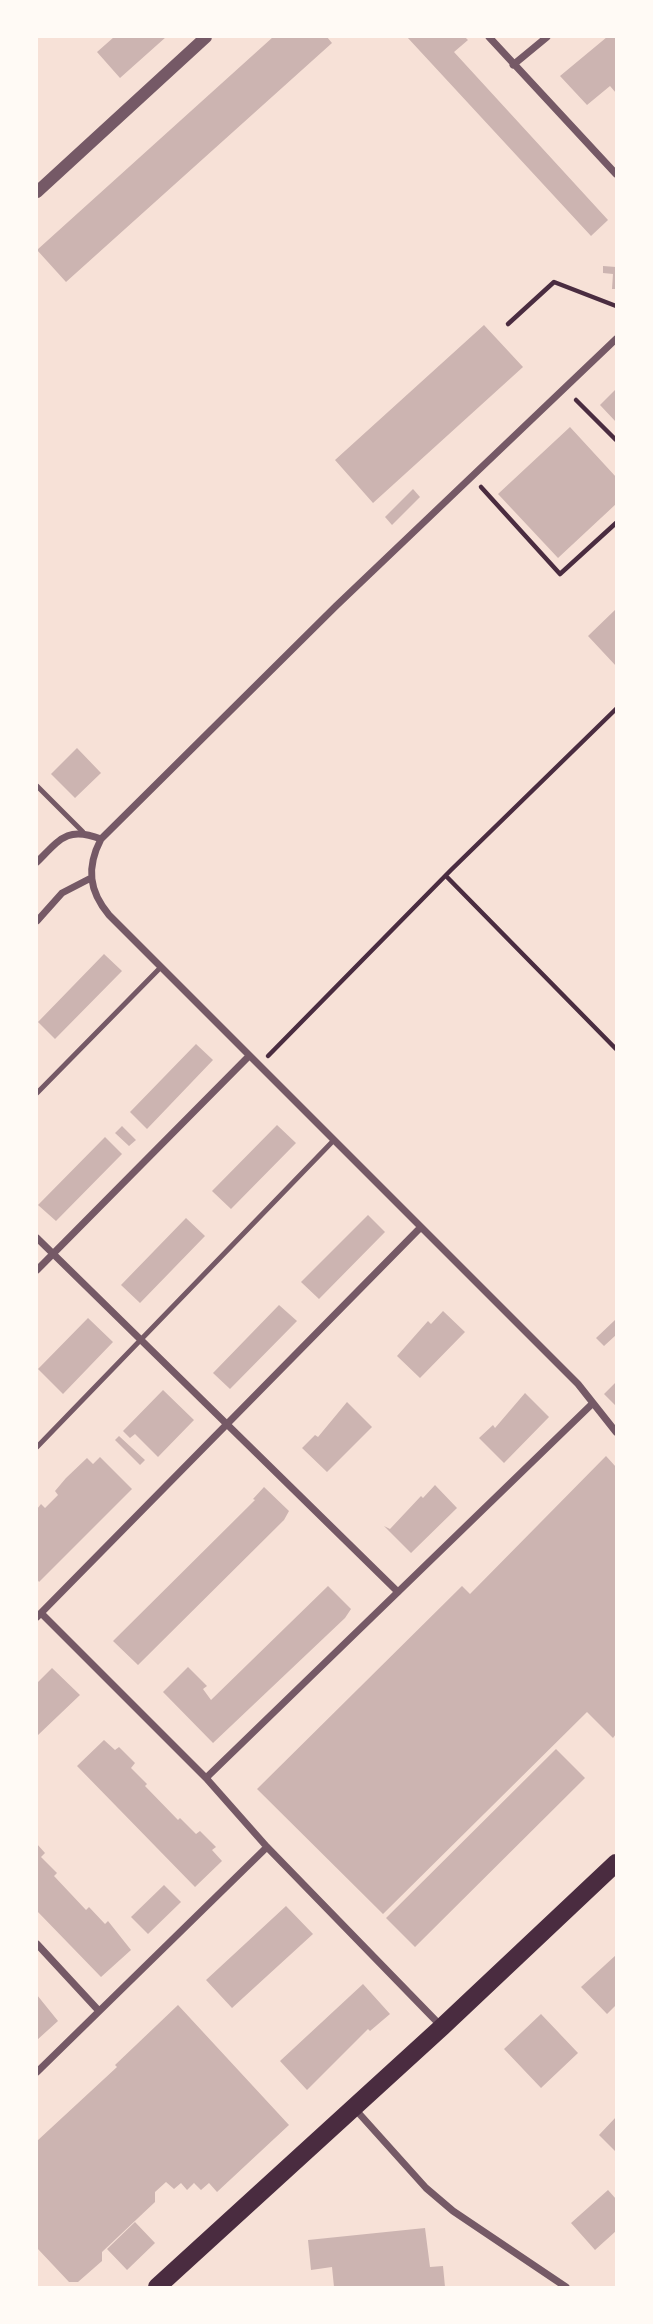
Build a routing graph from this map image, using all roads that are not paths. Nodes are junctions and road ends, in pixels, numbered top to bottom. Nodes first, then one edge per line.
1 (206, 37) edge
2 (489, 37) edge
3 (547, 37) edge
4 (513, 65) junction
5 (616, 174) edge
6 (37, 192) edge
7 (616, 339) edge
8 (37, 786) edge
9 (83, 832) junction
10 (101, 839) junction
11 (37, 862) edge
12 (91, 878) junction
13 (37, 921) edge
14 (161, 967) junction
15 (249, 1056) junction
16 (37, 1093) edge
17 (334, 1140) junction
18 (421, 1227) junction
19 (37, 1238) edge
20 (53, 1254) junction
21 (37, 1270) edge
22 (141, 1339) junction
23 (593, 1403) junction
24 (228, 1423) junction
25 (616, 1432) edge
26 (37, 1447) edge
27 (398, 1592) junction
28 (39, 1615) edge
29 (206, 1778) junction
30 (267, 1847) junction
31 (616, 1863) edge
32 (37, 1944) edge
33 (99, 2011) junction
34 (442, 2027) junction
35 (37, 2072) edge
36 (354, 2108) junction
37 (156, 2287) edge
38 (566, 2287) edge

1 - 6 street
2 - 4 street
3 - 4 street
4 - 5 street
7 - 10 street
8 - 9 lane
9 - 10 street
9 - 11 street
10 - 12 street
12 - 13 street
12 - 14 street
14 - 15 street
14 - 16 lane
15 - 17 street
15 - 20 street
17 - 18 street
17 - 22 lane
18 - 23 street
18 - 24 street
19 - 20 street
20 - 21 street
20 - 22 street
22 - 24 street
22 - 26 lane
23 - 25 street
23 - 27 street
24 - 27 street
24 - 28 street
27 - 29 street
28 - 29 street
29 - 30 street
30 - 33 street
30 - 34 street
31 - 34 main road
32 - 33 street
33 - 35 street
34 - 36 main road
36 - 37 main road
36 - 38 street

